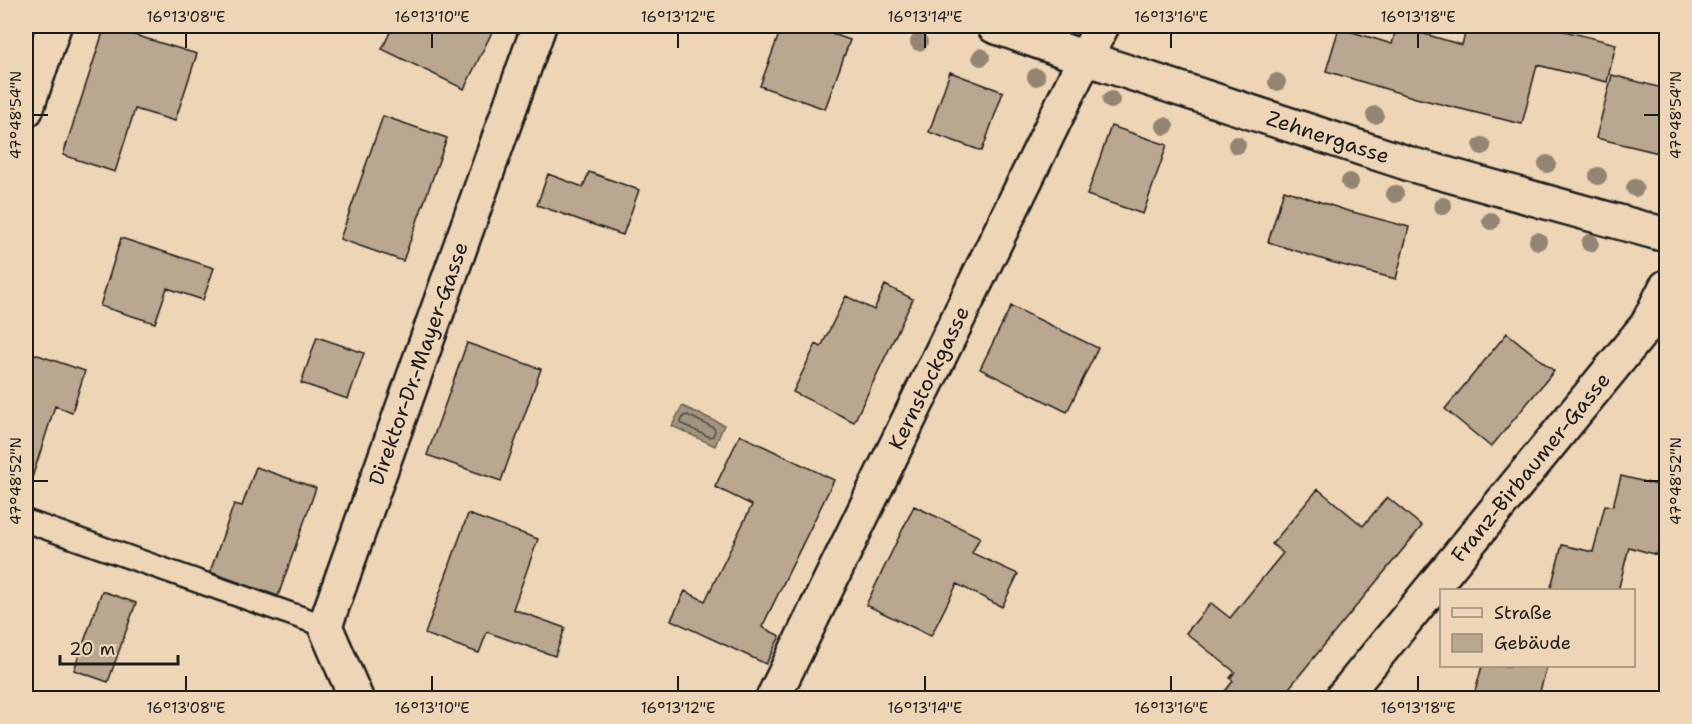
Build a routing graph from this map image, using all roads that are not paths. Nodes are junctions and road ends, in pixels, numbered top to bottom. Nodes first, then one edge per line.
1 (54, 26) edge
2 (539, 26) edge
3 (994, 26) edge
4 (1102, 26) edge
5 (1085, 58) junction
6 (26, 110) edge
7 (1666, 235) edge
8 (1666, 287) edge
9 (26, 521) edge
10 (325, 626) junction
11 (356, 699) edge
12 (773, 699) edge
13 (1342, 699) edge

1 - 6 street
2 - 10 street, Direktor-Dr.-Mayer-Gasse
3 - 5 street, Zehnergasse
4 - 5 street, Kernstockgasse
5 - 7 street, Zehnergasse
5 - 12 street, Kernstockgasse
8 - 13 street, Franz-Birbaumer-Gasse
9 - 10 lane
10 - 11 street

